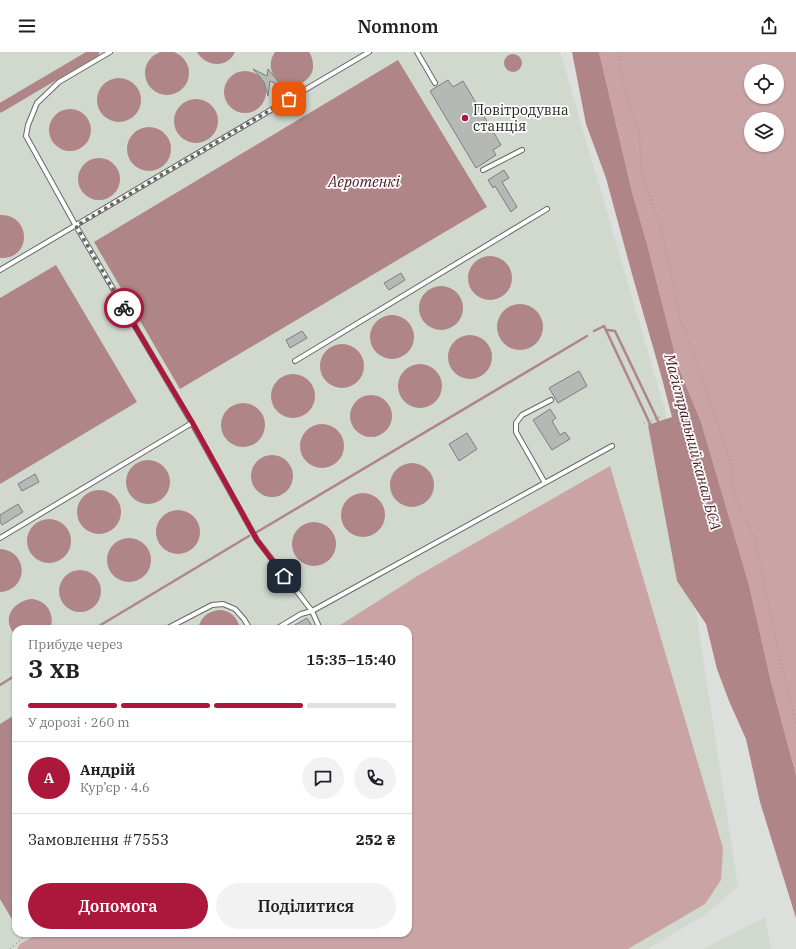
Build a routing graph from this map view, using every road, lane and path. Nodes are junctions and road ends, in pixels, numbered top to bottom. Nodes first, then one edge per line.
1 (110, 52) edge
2 (369, 52) edge
3 (417, 52) edge
4 (619, 52) edge
5 (435, 83) dead end
6 (522, 150) dead end
7 (483, 170) dead end
8 (547, 209) dead end
9 (76, 226) junction
10 (0, 270) edge
11 (295, 361) dead end
12 (551, 400) dead end
13 (660, 416) dead end
14 (192, 422) junction
15 (644, 424) dead end
16 (612, 446) dead end
17 (545, 483) junction
18 (0, 538) edge
19 (312, 611) junction
20 (174, 625) edge
21 (248, 625) edge
22 (283, 625) edge
23 (318, 625) edge
24 (796, 725) edge
25 (24, 937) edge
26 (10, 949) edge

1 - 9 lane
2 - 9 lane
3 - 5 lane
4 - 24 path
6 - 7 lane
8 - 11 lane
9 - 10 lane
9 - 14 lane
12 - 17 lane
13 - 15 path
14 - 18 lane
14 - 19 lane
16 - 17 lane
17 - 19 lane
19 - 22 lane
19 - 23 lane
20 - 21 lane
25 - 26 path

